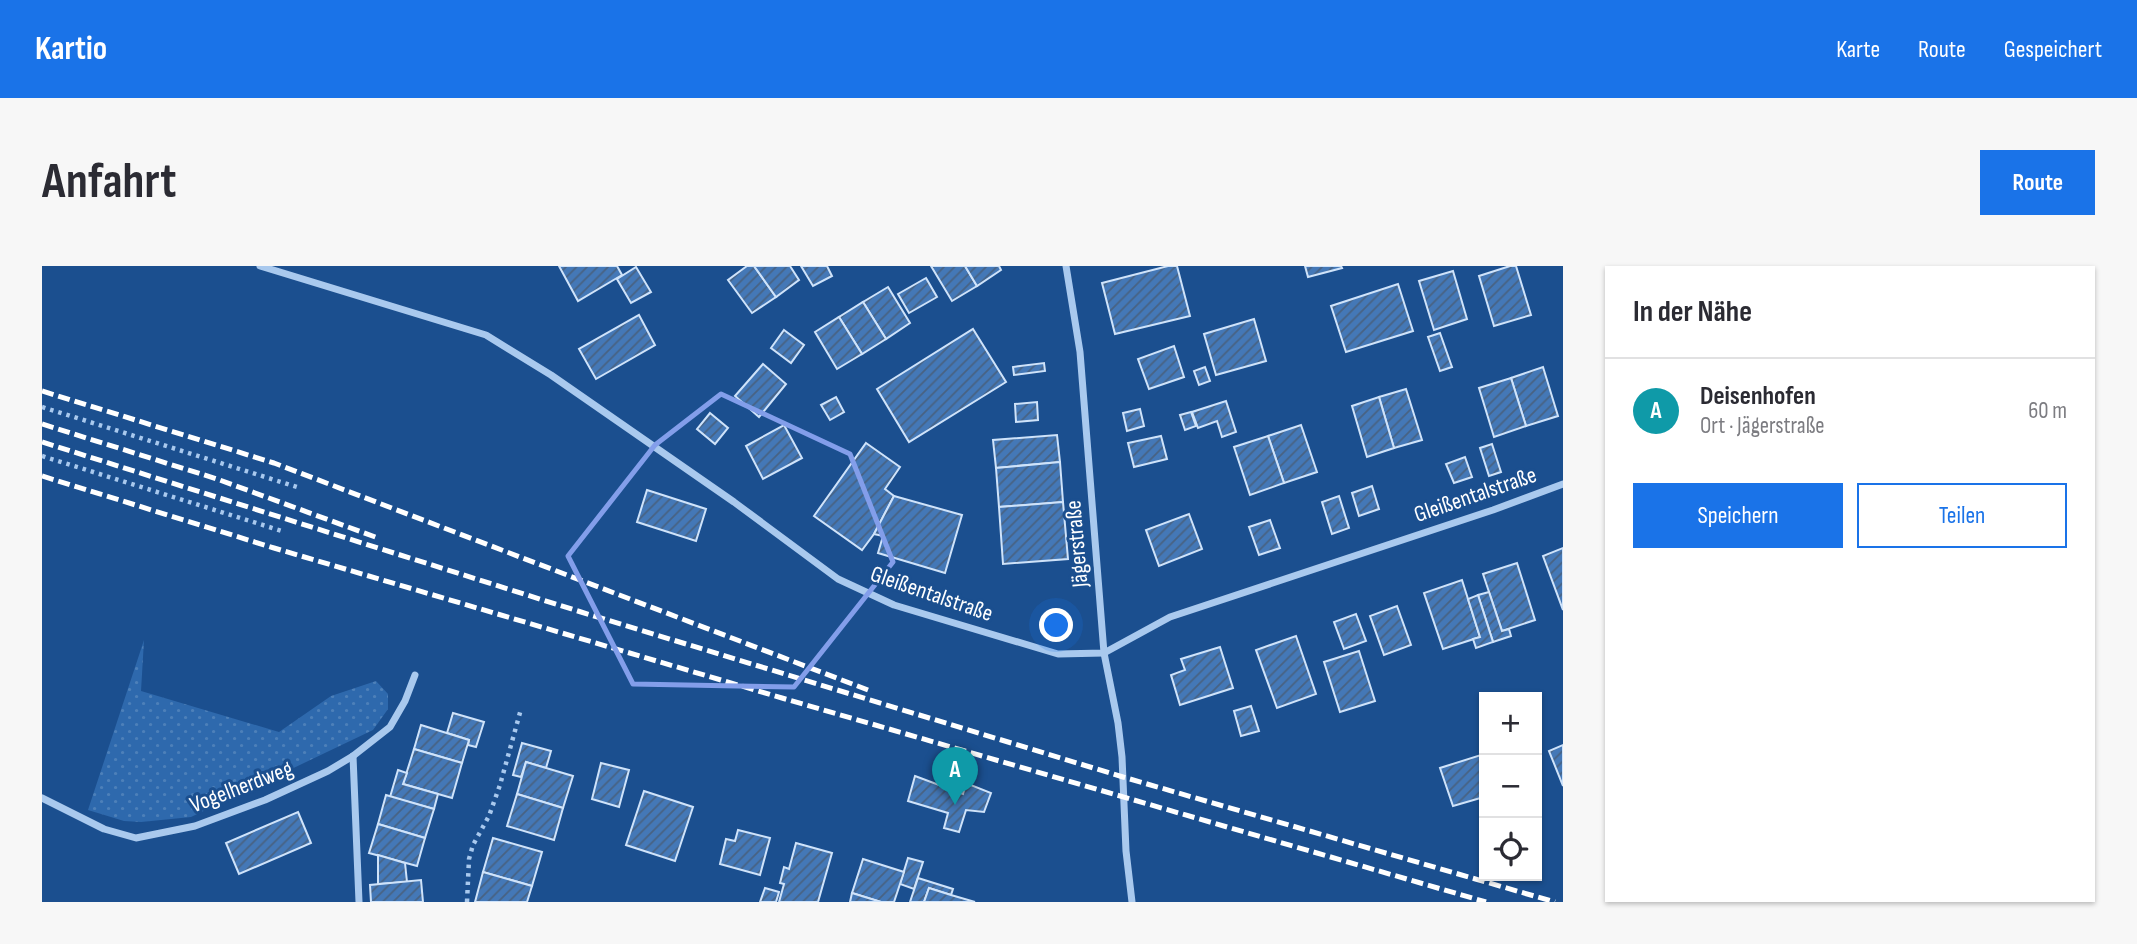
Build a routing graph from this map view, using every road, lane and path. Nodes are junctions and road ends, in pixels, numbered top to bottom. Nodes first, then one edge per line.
1 (260, 266) edge
2 (1066, 266) edge
3 (42, 407) edge
4 (42, 456) edge
5 (1563, 484) edge
6 (298, 487) dead end
7 (282, 531) dead end
8 (1104, 653) junction
9 (415, 675) dead end
10 (521, 709) dead end
11 (353, 756) junction
12 (42, 798) edge
13 (359, 902) edge
14 (467, 902) edge
15 (1132, 902) edge

1 - 8 street, Gleißentalstraße
2 - 8 street, Jägerstraße
3 - 6 path
4 - 7 path
5 - 8 street, Gleißentalstraße
8 - 15 street, Jägerstraße
9 - 11 street, Vogelherdweg
10 - 14 path
11 - 12 street, Vogelherdweg
11 - 13 street

